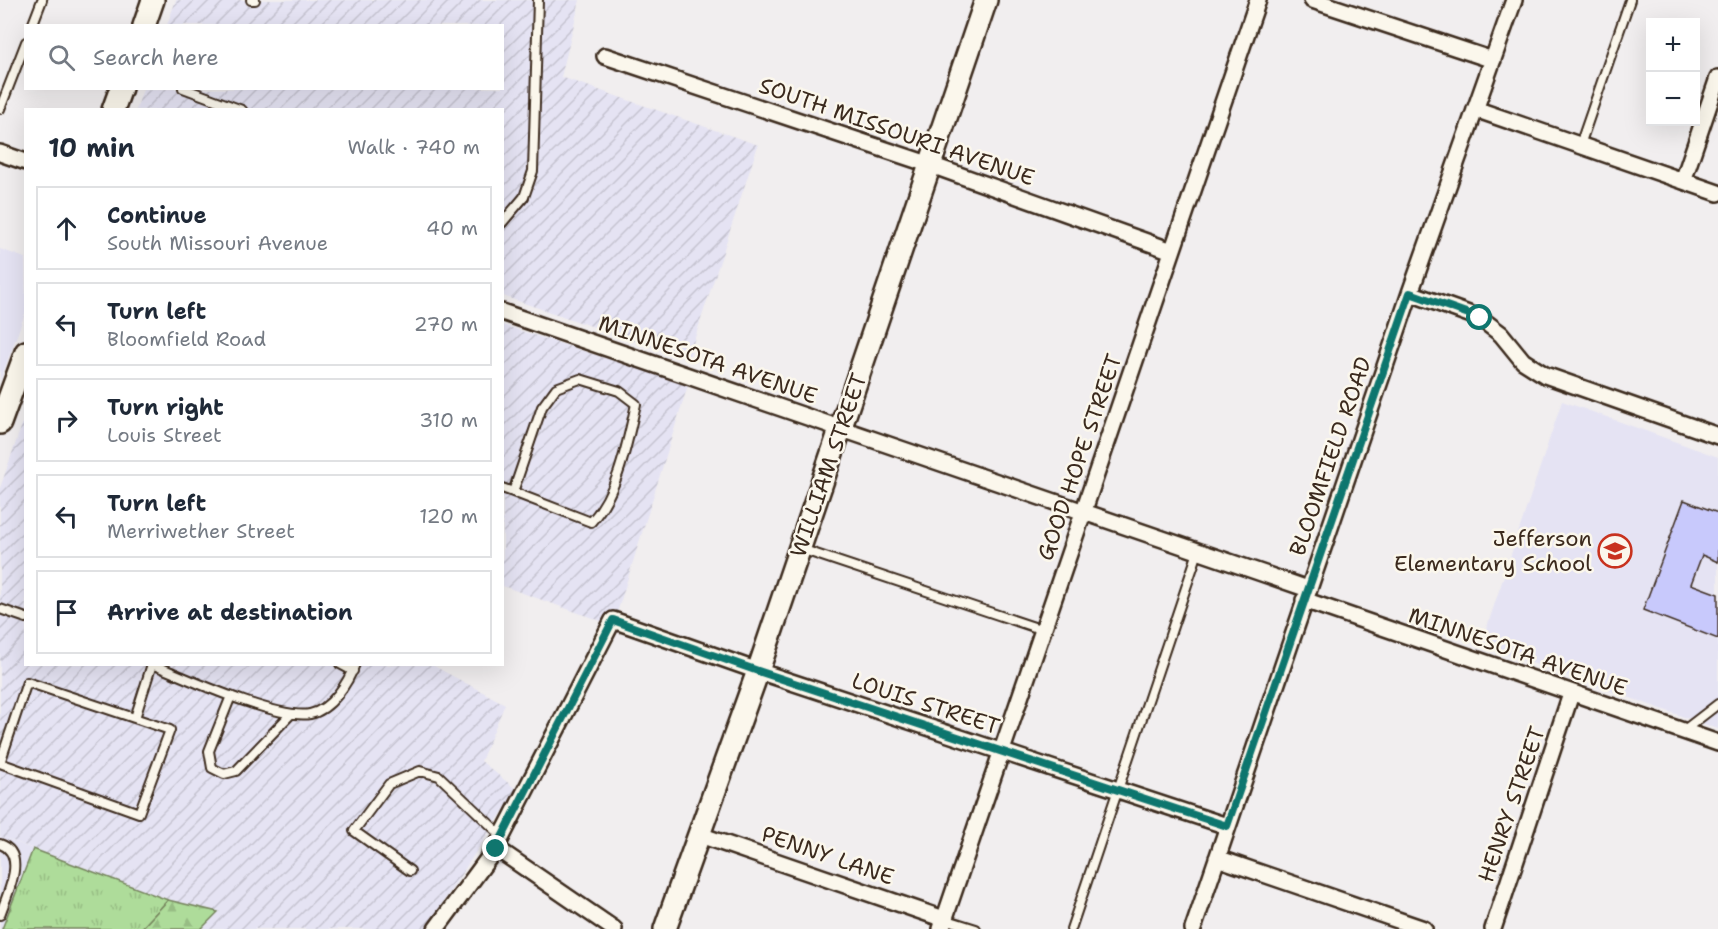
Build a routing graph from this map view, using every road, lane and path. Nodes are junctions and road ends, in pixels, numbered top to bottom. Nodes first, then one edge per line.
1 (42, 0) edge
2 (153, 0) edge
3 (538, 0) edge
4 (986, 0) edge
5 (1258, 0) edge
6 (1312, 0) edge
7 (1514, 0) edge
8 (1630, 0) edge
9 (33, 24) edge
10 (145, 24) edge
11 (24, 47) edge
12 (605, 56) dead end
13 (1493, 60) junction
14 (1718, 78) edge
15 (120, 90) edge
16 (188, 90) edge
17 (114, 108) edge
18 (237, 108) edge
19 (0, 109) edge
20 (1475, 109) junction
21 (1580, 145) junction
22 (0, 153) edge
23 (24, 161) edge
24 (931, 165) junction
25 (1683, 181) junction
26 (1718, 194) edge
27 (504, 222) edge
28 (1172, 251) junction
29 (1410, 293) junction
30 (504, 313) edge
31 (24, 357) edge
32 (0, 423) edge
33 (841, 428) junction
34 (1718, 436) edge
35 (504, 489) edge
36 (513, 492) junction
37 (1084, 513) junction
38 (800, 549) junction
39 (1198, 552) junction
40 (1306, 594) junction
41 (0, 609) edge
42 (24, 617) edge
43 (1043, 630) junction
44 (151, 666) edge
45 (157, 666) edge
46 (354, 668) edge
47 (758, 671) junction
48 (1571, 694) junction
49 (231, 696) junction
50 (1718, 704) edge
51 (291, 714) junction
52 (135, 718) junction
53 (1683, 730) junction
54 (1718, 743) edge
55 (1001, 752) junction
56 (1119, 790) junction
57 (1227, 826) junction
58 (697, 834) junction
59 (499, 842) junction
60 (0, 844) edge
61 (1217, 858) junction
62 (411, 871) dead end
63 (0, 915) edge
64 (943, 924) edge
65 (436, 929) edge
66 (614, 929) edge
67 (665, 929) edge
68 (976, 929) edge
69 (1071, 929) edge
70 (1193, 929) edge
71 (1424, 929) edge
72 (1493, 929) edge

1 - 9 lane
2 - 10 main road
3 - 27 lane
4 - 24 main road, WILLIAM STREET
5 - 28 street, GOOD HOPE STREET
6 - 13 street
7 - 13 street, BLOOMFIELD ROAD
8 - 21 lane
11 - 19 lane
12 - 24 street, SOUTH MISSOURI AVENUE
13 - 20 street, BLOOMFIELD ROAD
14 - 25 street
15 - 17 main road
16 - 18 lane
20 - 21 street
20 - 29 street, BLOOMFIELD ROAD
21 - 25 street
22 - 23 street
24 - 28 street, SOUTH MISSOURI AVENUE
24 - 33 main road, WILLIAM STREET
25 - 26 street
28 - 37 street, GOOD HOPE STREET
29 - 34 street
29 - 40 street, BLOOMFIELD ROAD
30 - 33 street, MINNESOTA AVENUE
31 - 32 main road
33 - 37 street, MINNESOTA AVENUE
33 - 38 main road, WILLIAM STREET
35 - 36 lane
36 - 36 lane
37 - 39 street, MINNESOTA AVENUE
37 - 43 street, GOOD HOPE STREET
38 - 43 lane
38 - 47 main road, WILLIAM STREET
39 - 40 street, MINNESOTA AVENUE
39 - 56 lane
40 - 48 street, MINNESOTA AVENUE
40 - 57 street, BLOOMFIELD ROAD
41 - 42 lane
43 - 55 street, GOOD HOPE STREET
44 - 52 lane
45 - 49 lane
46 - 51 lane
47 - 55 street, LOUIS STREET
47 - 58 main road, WILLIAM STREET
47 - 59 street, LOUIS STREET
48 - 53 street, MINNESOTA AVENUE
48 - 72 street, HENRY STREET
49 - 51 lane
49 - 51 lane
50 - 53 lane
52 - 52 lane
53 - 54 street, MINNESOTA AVENUE
55 - 56 street, LOUIS STREET
55 - 64 street, GOOD HOPE STREET
56 - 57 street, LOUIS STREET
56 - 69 lane
57 - 61 street, BLOOMFIELD ROAD
58 - 64 street, PENNY LANE
58 - 67 main road, WILLIAM STREET
59 - 62 lane
59 - 65 street
59 - 66 street
60 - 63 lane
61 - 70 street, BLOOMFIELD ROAD
61 - 71 street
64 - 68 lane

